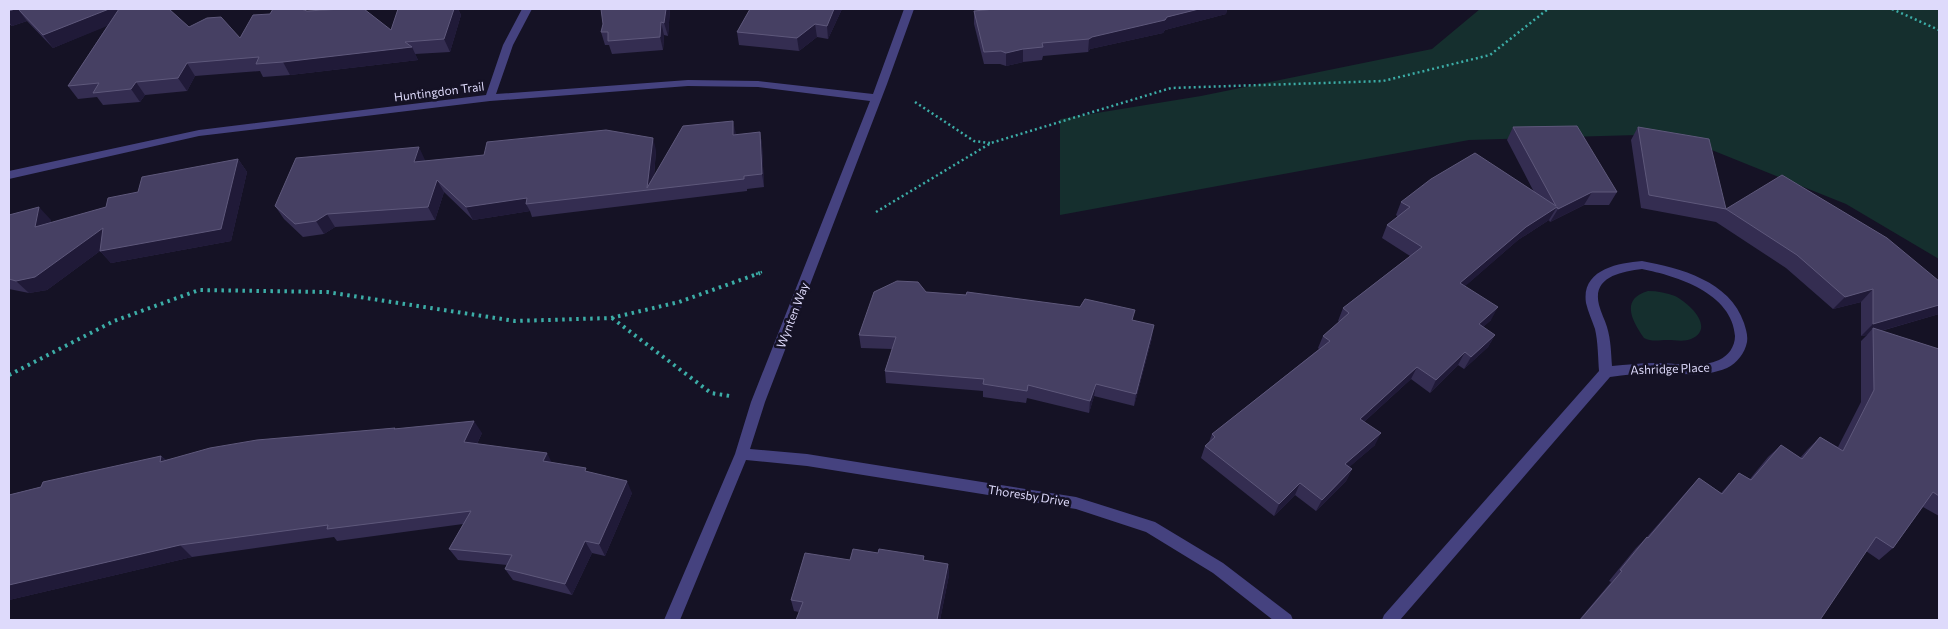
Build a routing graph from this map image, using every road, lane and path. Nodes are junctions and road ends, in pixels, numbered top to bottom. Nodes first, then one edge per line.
1 (527, 9) edge
2 (909, 9) edge
3 (1548, 9) edge
4 (1892, 9) edge
5 (1939, 30) edge
6 (490, 98) junction
7 (876, 98) junction
8 (915, 102) dead end
9 (991, 143) junction
10 (9, 174) edge
11 (876, 212) dead end
12 (762, 272) dead end
13 (611, 318) junction
14 (1606, 372) junction
15 (9, 375) edge
16 (758, 402) junction
17 (742, 454) junction
18 (672, 620) edge
19 (1285, 620) edge
20 (1390, 620) edge

1 - 6 street
2 - 7 street, Wynten Way
3 - 9 path
4 - 5 path
6 - 7 street, Huntingdon Trail
6 - 10 street, Huntingdon Trail
7 - 16 street, Wynten Way
8 - 9 path
9 - 11 path
12 - 13 path
13 - 15 path
13 - 16 path
14 - 14 street, Ashridge Place
14 - 20 street
16 - 17 street, Wynten Way
17 - 18 street, Wynten Way
17 - 19 street, Thoresby Drive

